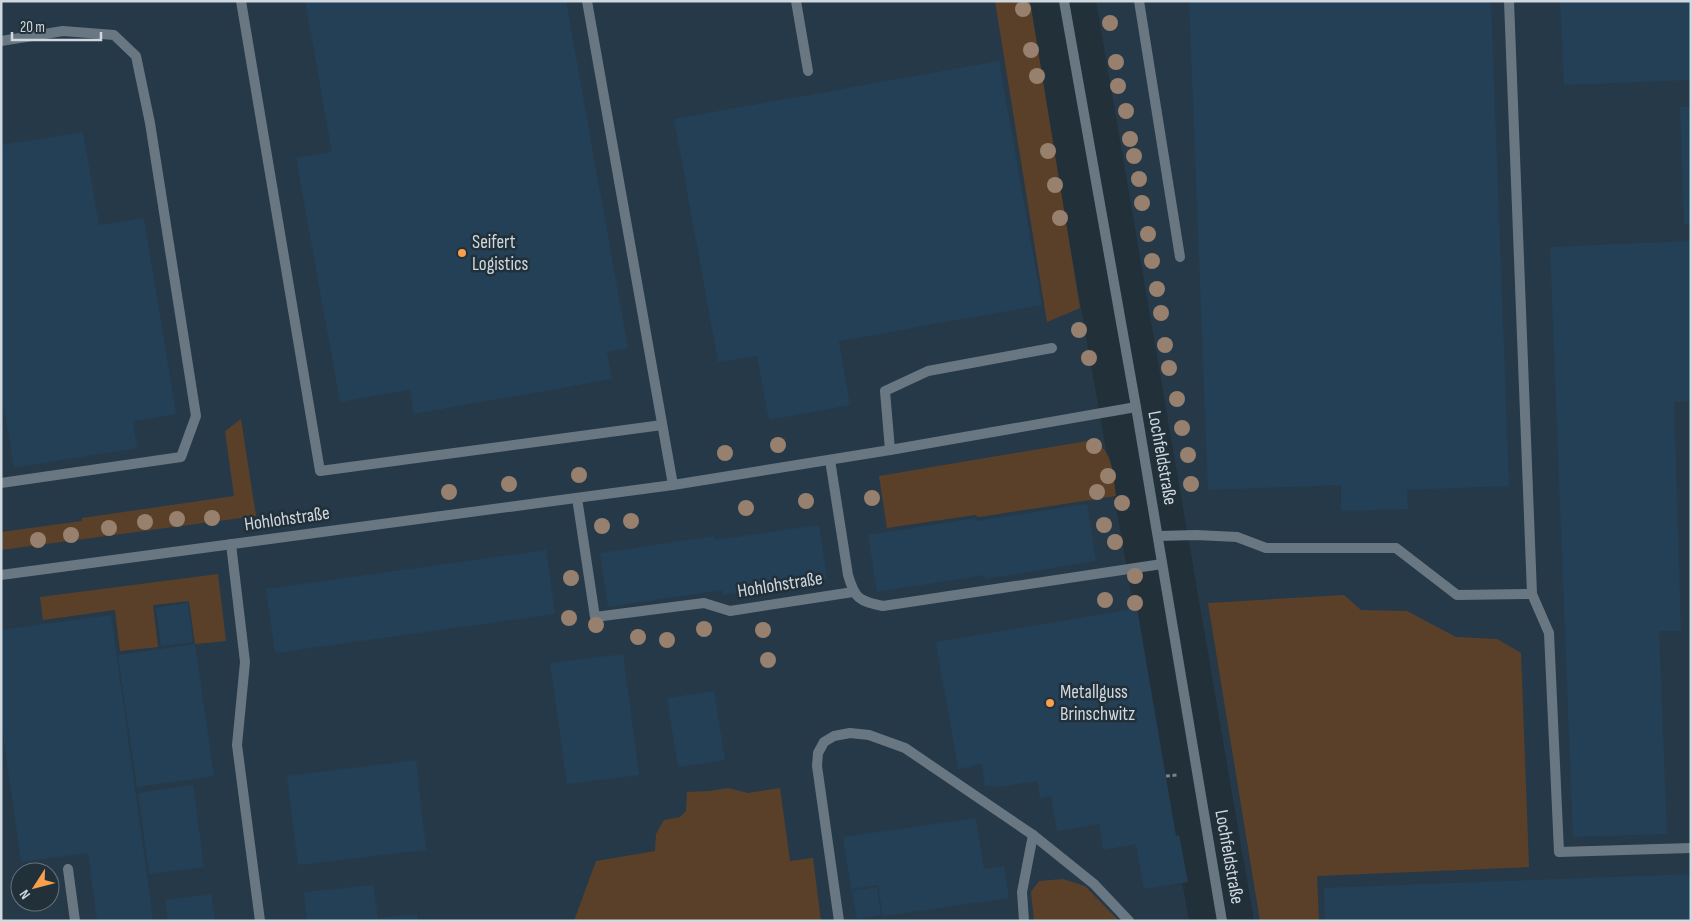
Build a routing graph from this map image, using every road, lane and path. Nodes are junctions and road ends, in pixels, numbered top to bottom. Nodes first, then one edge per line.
1 (241, 1) edge
2 (588, 1) edge
3 (796, 1) edge
4 (1064, 1) edge
5 (1139, 1) edge
6 (1509, 1) edge
7 (1, 41) edge
8 (808, 71) dead end
9 (1180, 257) dead end
10 (1052, 348) dead end
11 (1136, 407) junction
12 (662, 425) junction
13 (890, 450) junction
14 (830, 460) junction
15 (1, 483) edge
16 (673, 485) junction
17 (577, 498) junction
18 (1158, 536) junction
19 (231, 544) junction
20 (1162, 564) junction
21 (1, 575) edge
22 (853, 592) junction
23 (1532, 594) junction
24 (1033, 835) junction
25 (1691, 848) edge
26 (68, 869) dead end
27 (75, 921) edge
28 (260, 921) edge
29 (839, 921) edge
30 (1024, 921) edge
31 (1129, 921) edge
32 (1222, 921) edge

1 - 12 street
2 - 12 street
3 - 8 street
4 - 11 street, Lochfeldstraße
5 - 9 street
6 - 23 street
7 - 15 street
10 - 13 street
11 - 13 street, Hohlohstraße
11 - 18 street, Lochfeldstraße
12 - 16 street
13 - 14 street, Hohlohstraße
14 - 16 street, Hohlohstraße
14 - 22 street, Hohlohstraße
16 - 17 street, Hohlohstraße
17 - 19 street, Hohlohstraße
17 - 22 street, Hohlohstraße
18 - 20 street, Lochfeldstraße
18 - 23 street
19 - 21 street, Hohlohstraße
19 - 28 street
20 - 22 street
20 - 32 street, Lochfeldstraße
23 - 25 street
24 - 29 street
24 - 30 street
24 - 31 street
26 - 27 street

